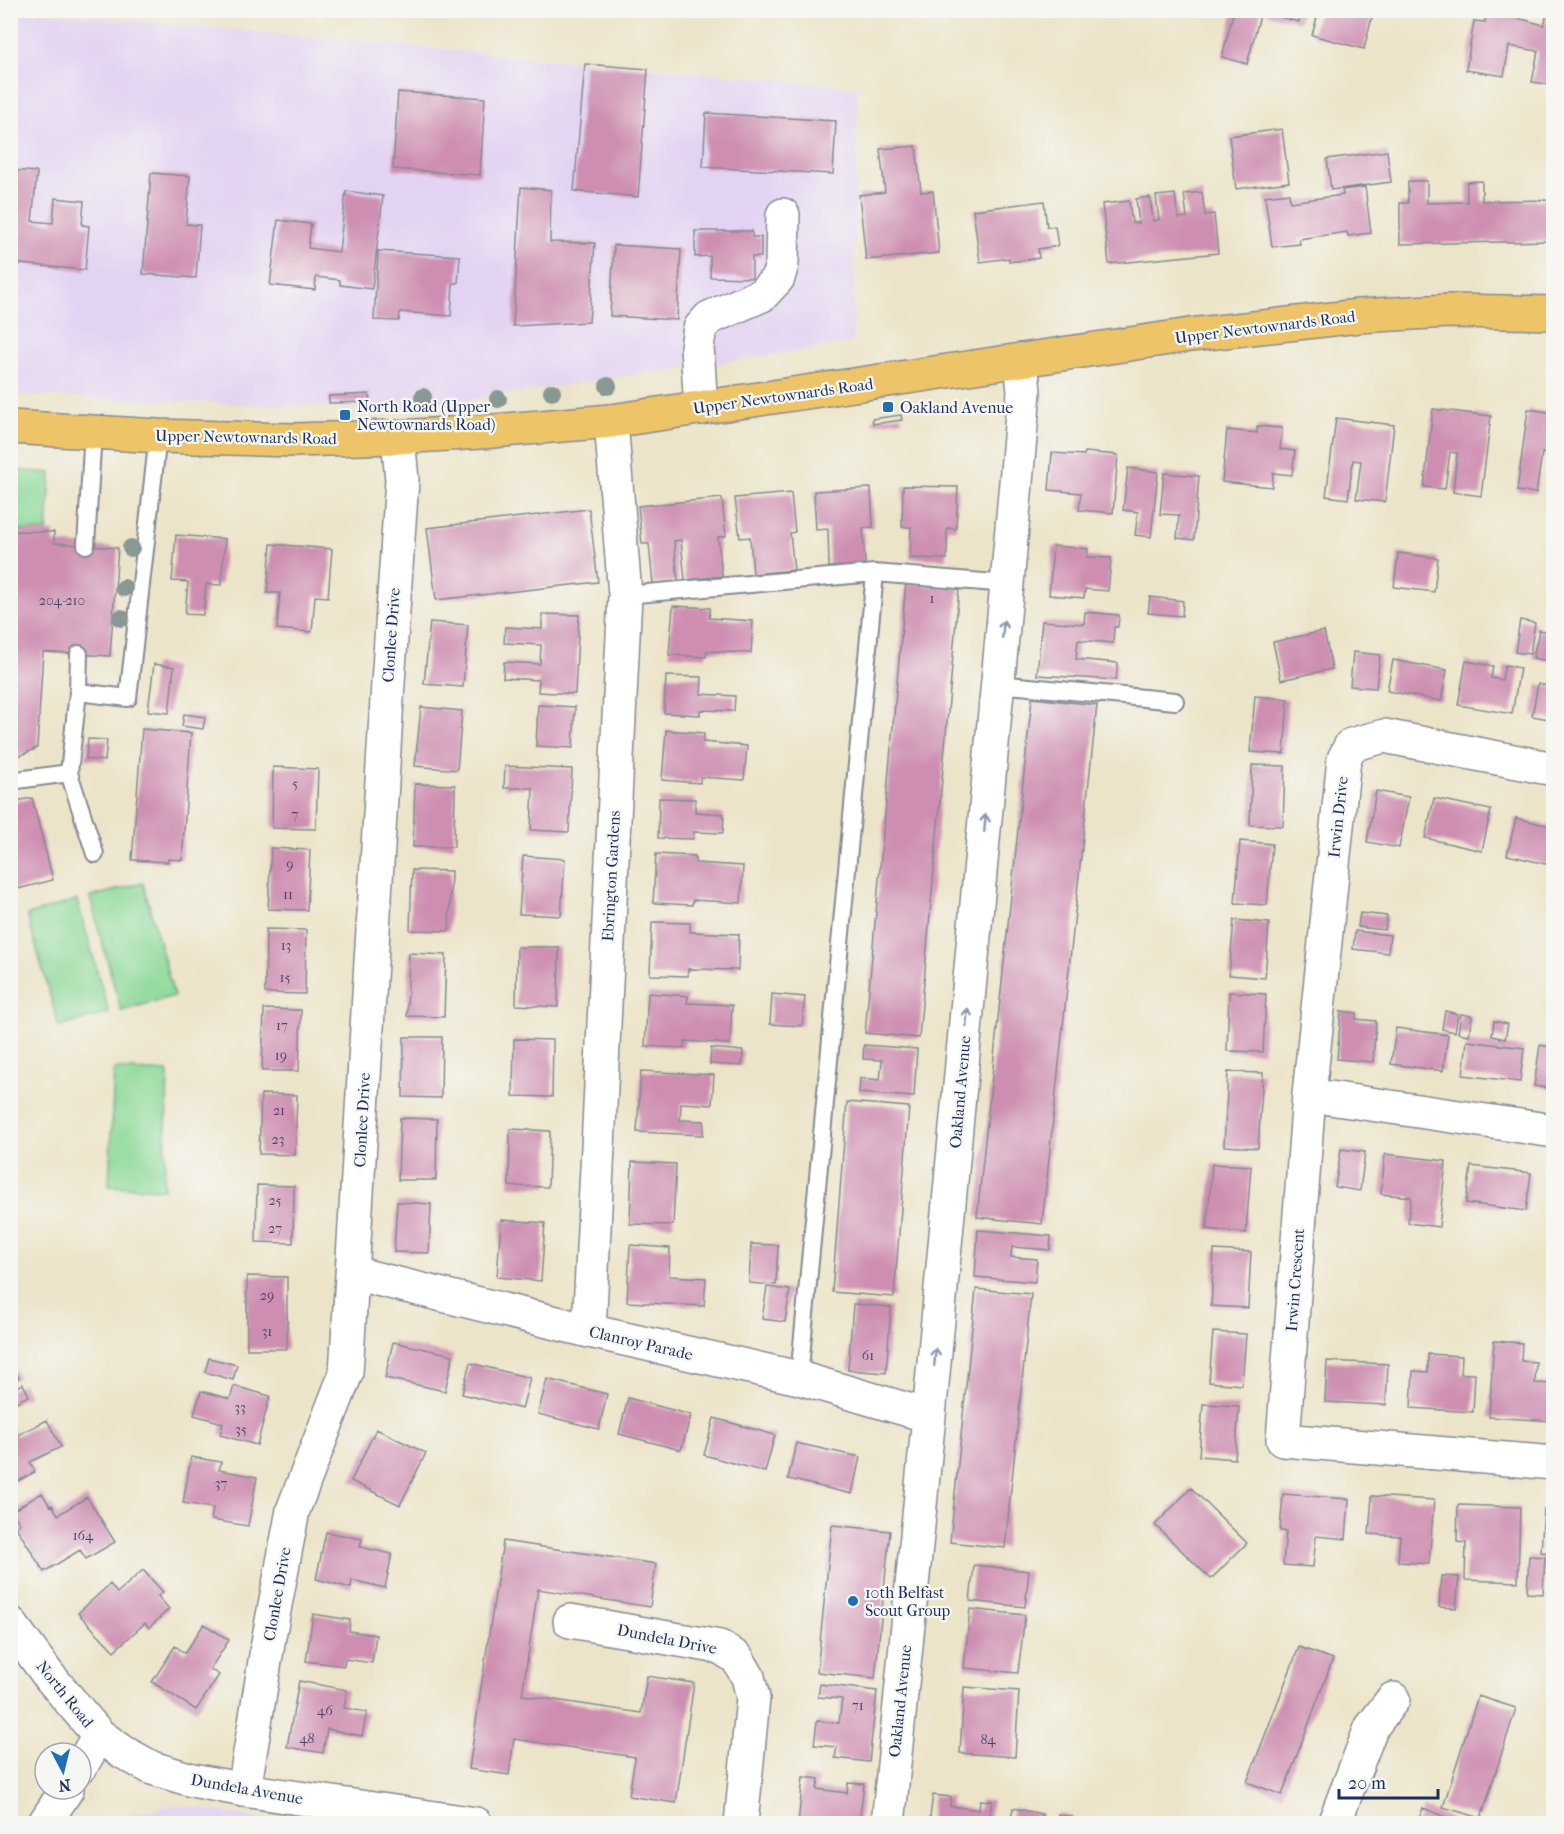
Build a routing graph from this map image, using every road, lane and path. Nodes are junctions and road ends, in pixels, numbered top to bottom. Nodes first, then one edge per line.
1 (783, 215) dead end
2 (1554, 313) edge
3 (1020, 360) junction
4 (701, 408) junction
5 (611, 421) junction
6 (10, 426) edge
7 (93, 432) junction
8 (158, 436) junction
9 (398, 437) junction
10 (86, 545) dead end
11 (875, 573) junction
12 (1007, 584) junction
13 (625, 595) junction
14 (79, 654) dead end
15 (998, 684) junction
16 (78, 692) junction
17 (1175, 701) dead end
18 (1554, 769) edge
19 (69, 773) junction
20 (10, 781) edge
21 (95, 854) dead end
22 (1309, 1095) junction
23 (1554, 1131) edge
24 (353, 1273) junction
25 (589, 1331) junction
26 (799, 1377) junction
27 (929, 1416) junction
28 (1554, 1463) edge
29 (570, 1621) dead end
30 (10, 1623) edge
31 (1393, 1699) dead end
32 (99, 1735) junction
33 (93, 1745) edge
34 (244, 1790) junction
35 (59, 1801) edge
36 (44, 1824) edge
37 (476, 1824) edge
38 (741, 1824) edge
39 (888, 1824) edge
40 (1334, 1824) edge

1 - 4 street
2 - 3 main road, Upper Newtownards Road
3 - 4 main road, Upper Newtownards Road
3 - 12 street, Oakland Avenue
4 - 5 main road, Upper Newtownards Road
5 - 9 main road, Upper Newtownards Road
5 - 13 street, Ebrington Gardens
6 - 7 main road, Upper Newtownards Road
7 - 8 main road, Upper Newtownards Road
7 - 10 lane
8 - 9 main road, Upper Newtownards Road
8 - 16 lane
9 - 24 street, Clonlee Drive
11 - 12 lane
11 - 13 lane
11 - 26 lane
15 -> 12 street, Oakland Avenue
13 - 25 street, Ebrington Gardens
14 - 16 lane
15 - 17 lane
27 -> 15 street, Oakland Avenue
16 - 19 lane
18 - 22 street, Irwin Drive
19 - 20 lane
19 - 21 lane
22 - 23 street
22 - 28 street, Irwin Crescent
24 - 25 street, Clanroy Parade
24 - 34 street, Clonlee Drive
25 - 26 street, Clanroy Parade
26 - 27 street, Clanroy Parade
27 - 39 street, Oakland Avenue
29 - 38 street, Dundela Drive
30 - 32 street, North Road
31 - 40 street
32 - 33 street
32 - 34 street, Dundela Avenue
34 - 37 street, Dundela Avenue
35 - 36 street

